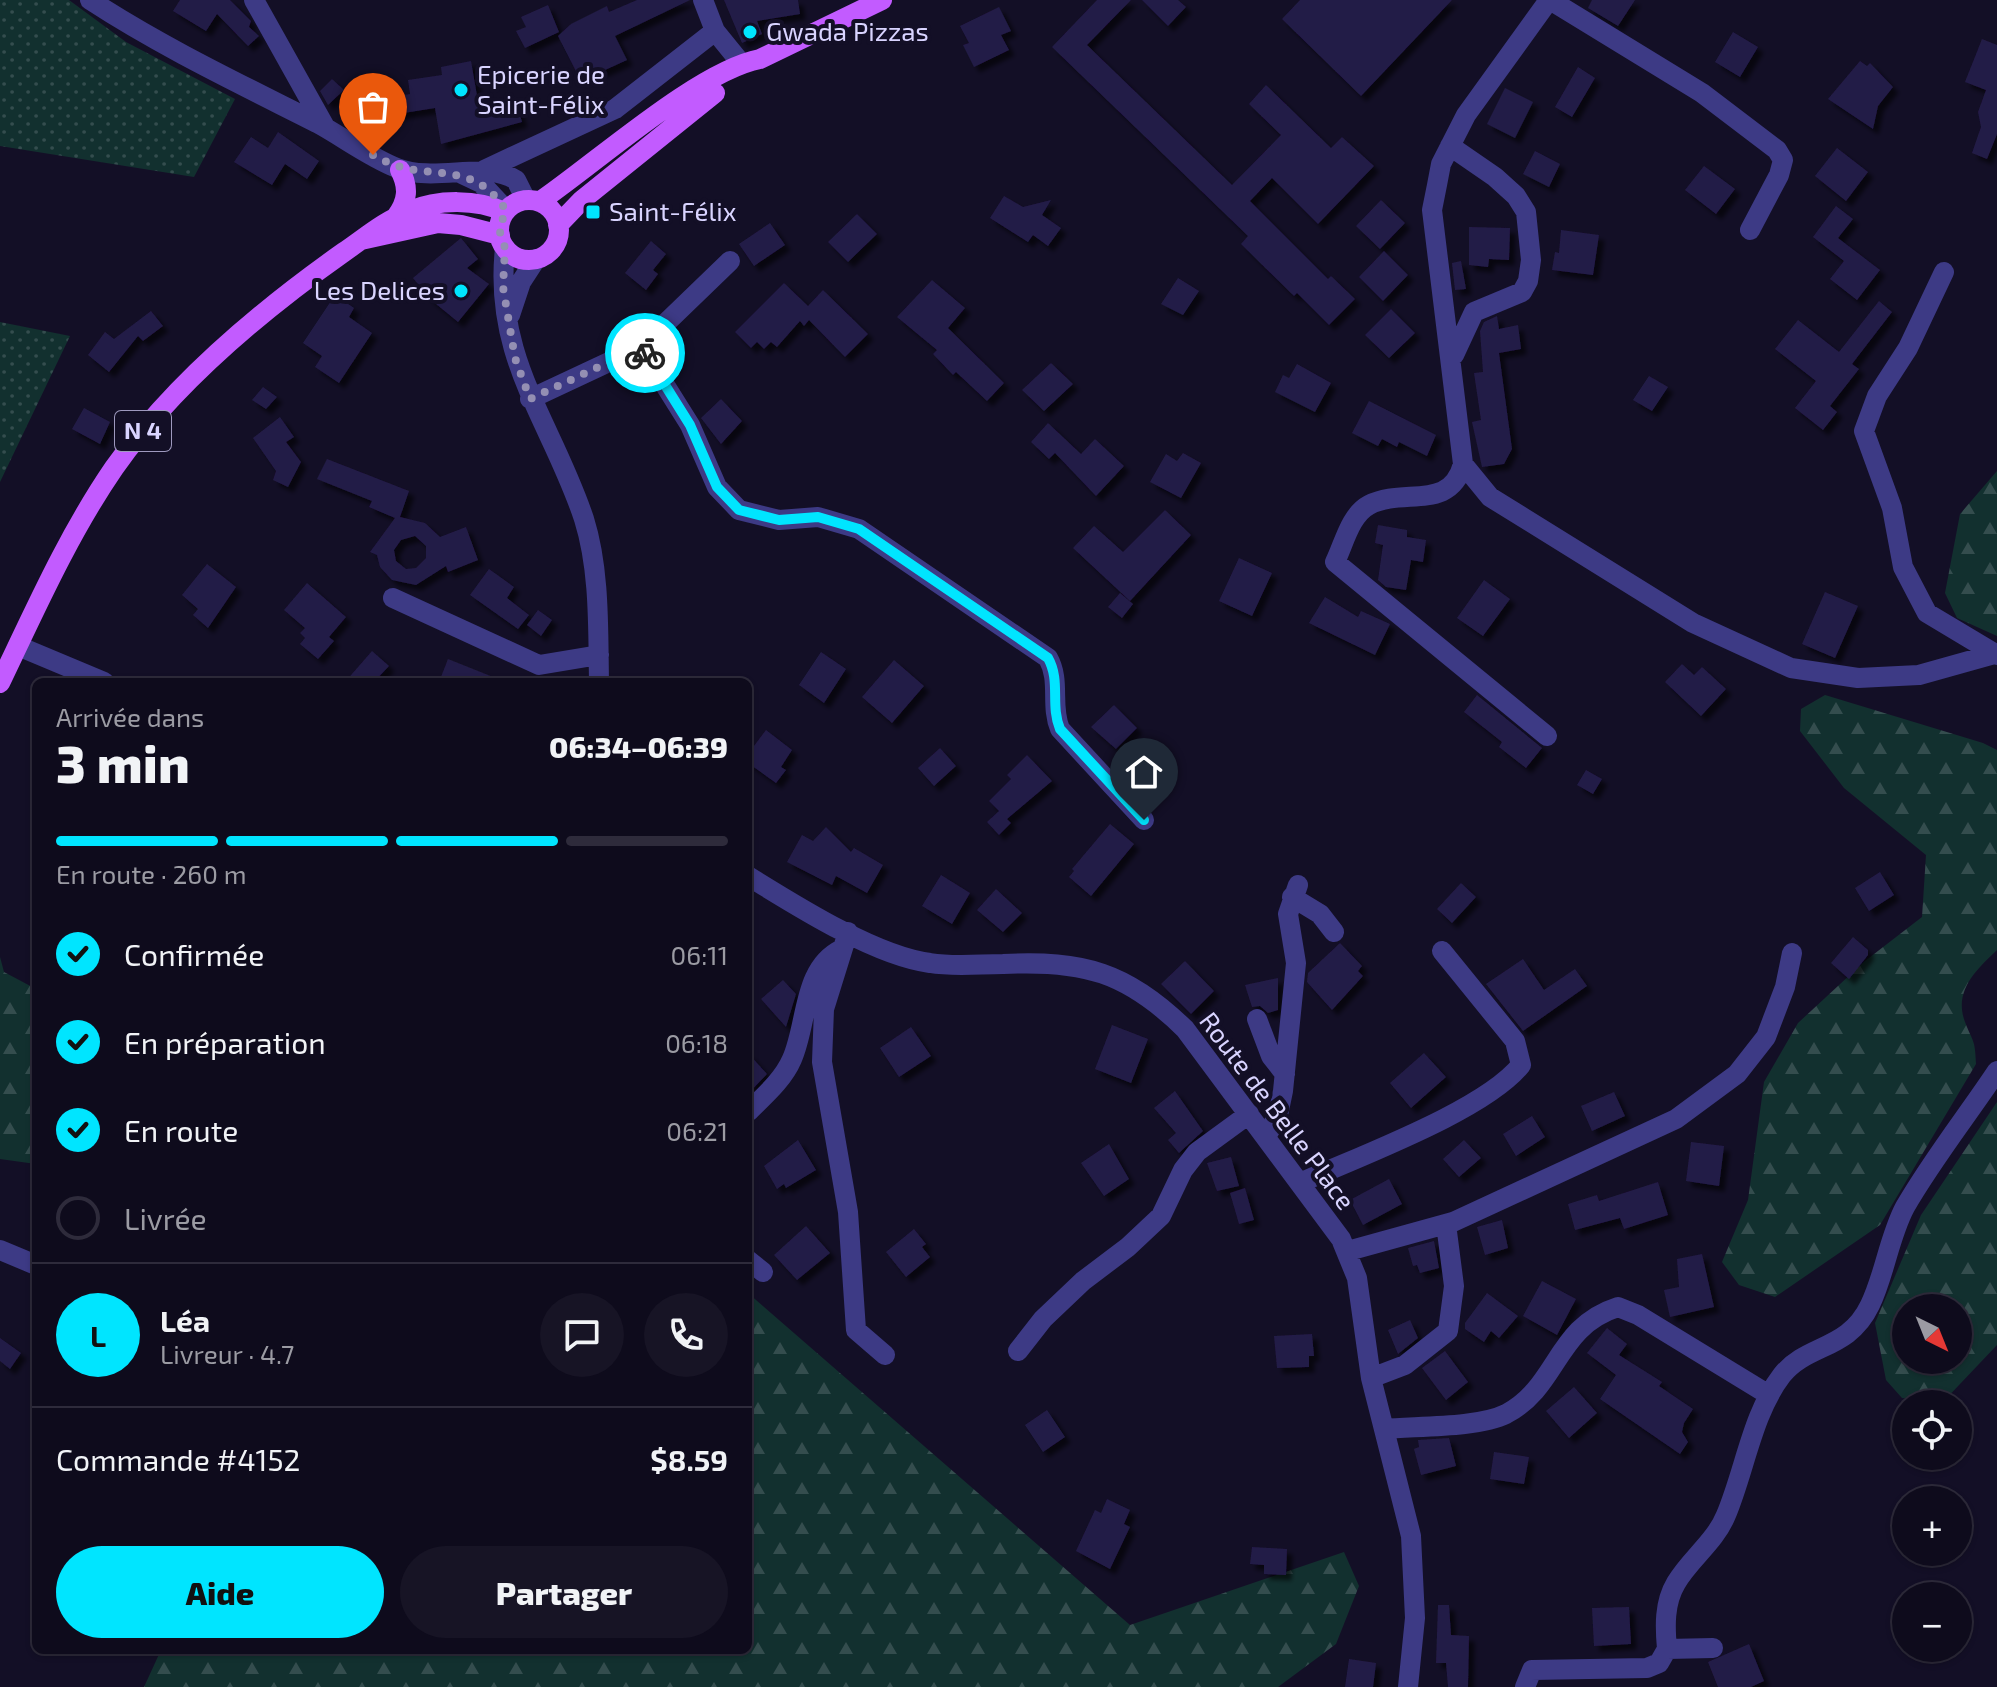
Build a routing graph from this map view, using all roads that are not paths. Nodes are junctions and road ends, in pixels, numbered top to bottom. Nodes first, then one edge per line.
1 (90, 0) edge
2 (254, 0) edge
3 (703, 0) edge
4 (882, 0) edge
5 (1550, 0) edge
6 (715, 31) junction
7 (750, 61) junction
8 (615, 109) junction
9 (325, 127) junction
10 (623, 140) junction
11 (1450, 146) junction
12 (400, 170) junction
13 (471, 172) junction
14 (532, 201) junction
15 (505, 211) junction
16 (396, 217) junction
17 (558, 225) junction
18 (1750, 230) dead end
19 (361, 240) junction
20 (502, 242) junction
21 (536, 259) junction
22 (730, 261) dead end
23 (1944, 272) dead end
24 (507, 323) junction
25 (641, 347) junction
26 (1452, 360) junction
27 (530, 399) junction
28 (1463, 464) junction
29 (393, 598) dead end
30 (18, 646) junction
31 (1996, 654) edge
32 (599, 655) junction
33 (94, 678) edge
34 (599, 678) edge
35 (0, 683) edge
36 (1547, 736) dead end
37 (1144, 820) dead end
38 (752, 879) edge
39 (1334, 932) dead end
40 (845, 940) junction
41 (1442, 951) dead end
42 (1792, 953) dead end
43 (1257, 1019) dead end
44 (1997, 1071) edge
45 (1285, 1074) junction
46 (752, 1108) edge
47 (1249, 1114) junction
48 (1266, 1137) junction
49 (1300, 1183) junction
50 (1446, 1224) junction
51 (0, 1250) edge
52 (1348, 1251) junction
53 (32, 1263) edge
54 (1018, 1351) dead end
55 (885, 1355) dead end
56 (1371, 1378) junction
57 (1769, 1395) junction
58 (1384, 1429) junction
59 (1713, 1648) dead end
60 (1667, 1649) junction
61 (1408, 1687) edge
62 (1525, 1687) edge

1 - 9 street
2 - 9 street
3 - 6 street
4 - 7 main road
5 - 11 street
5 - 18 street
6 - 7 street
6 - 8 street
7 - 10 main road
7 - 17 main road
8 - 10 street
8 - 13 street
9 - 12 street
10 - 14 main road
11 - 26 street
11 - 26 street
12 - 13 street
12 - 16 main road
13 - 14 street
13 - 15 street
14 - 15 main road
14 - 17 main road
15 - 16 main road, N 4
15 - 20 main road
16 - 19 main road, N 4
17 - 21 main road
19 - 20 main road, N 4
19 - 30 main road, N 4
20 - 21 main road
20 - 24 street
21 - 24 street
22 - 25 street
23 - 31 street
24 - 27 street
25 - 27 street
25 - 37 street
26 - 28 street
27 - 32 street
28 - 31 street
28 - 36 street
29 - 32 street
30 - 33 street
30 - 35 main road, N 4
32 - 34 street
38 - 40 street, Route de Belle Place
39 - 45 street
40 - 46 street
40 - 47 street, Route de Belle Place
40 - 55 street
41 - 49 street
42 - 50 street
43 - 45 street
44 - 57 street
45 - 48 street
47 - 48 street, Route de Belle Place
47 - 54 street
48 - 49 street, Route de Belle Place
49 - 52 street, Route de Belle Place
50 - 52 street
50 - 56 street
51 - 53 street
52 - 56 street, Route de Belle Place
56 - 58 street, Route de Belle Place
57 - 58 street
57 - 60 street
58 - 61 street, Route de Belle Place
59 - 60 street
60 - 62 street

